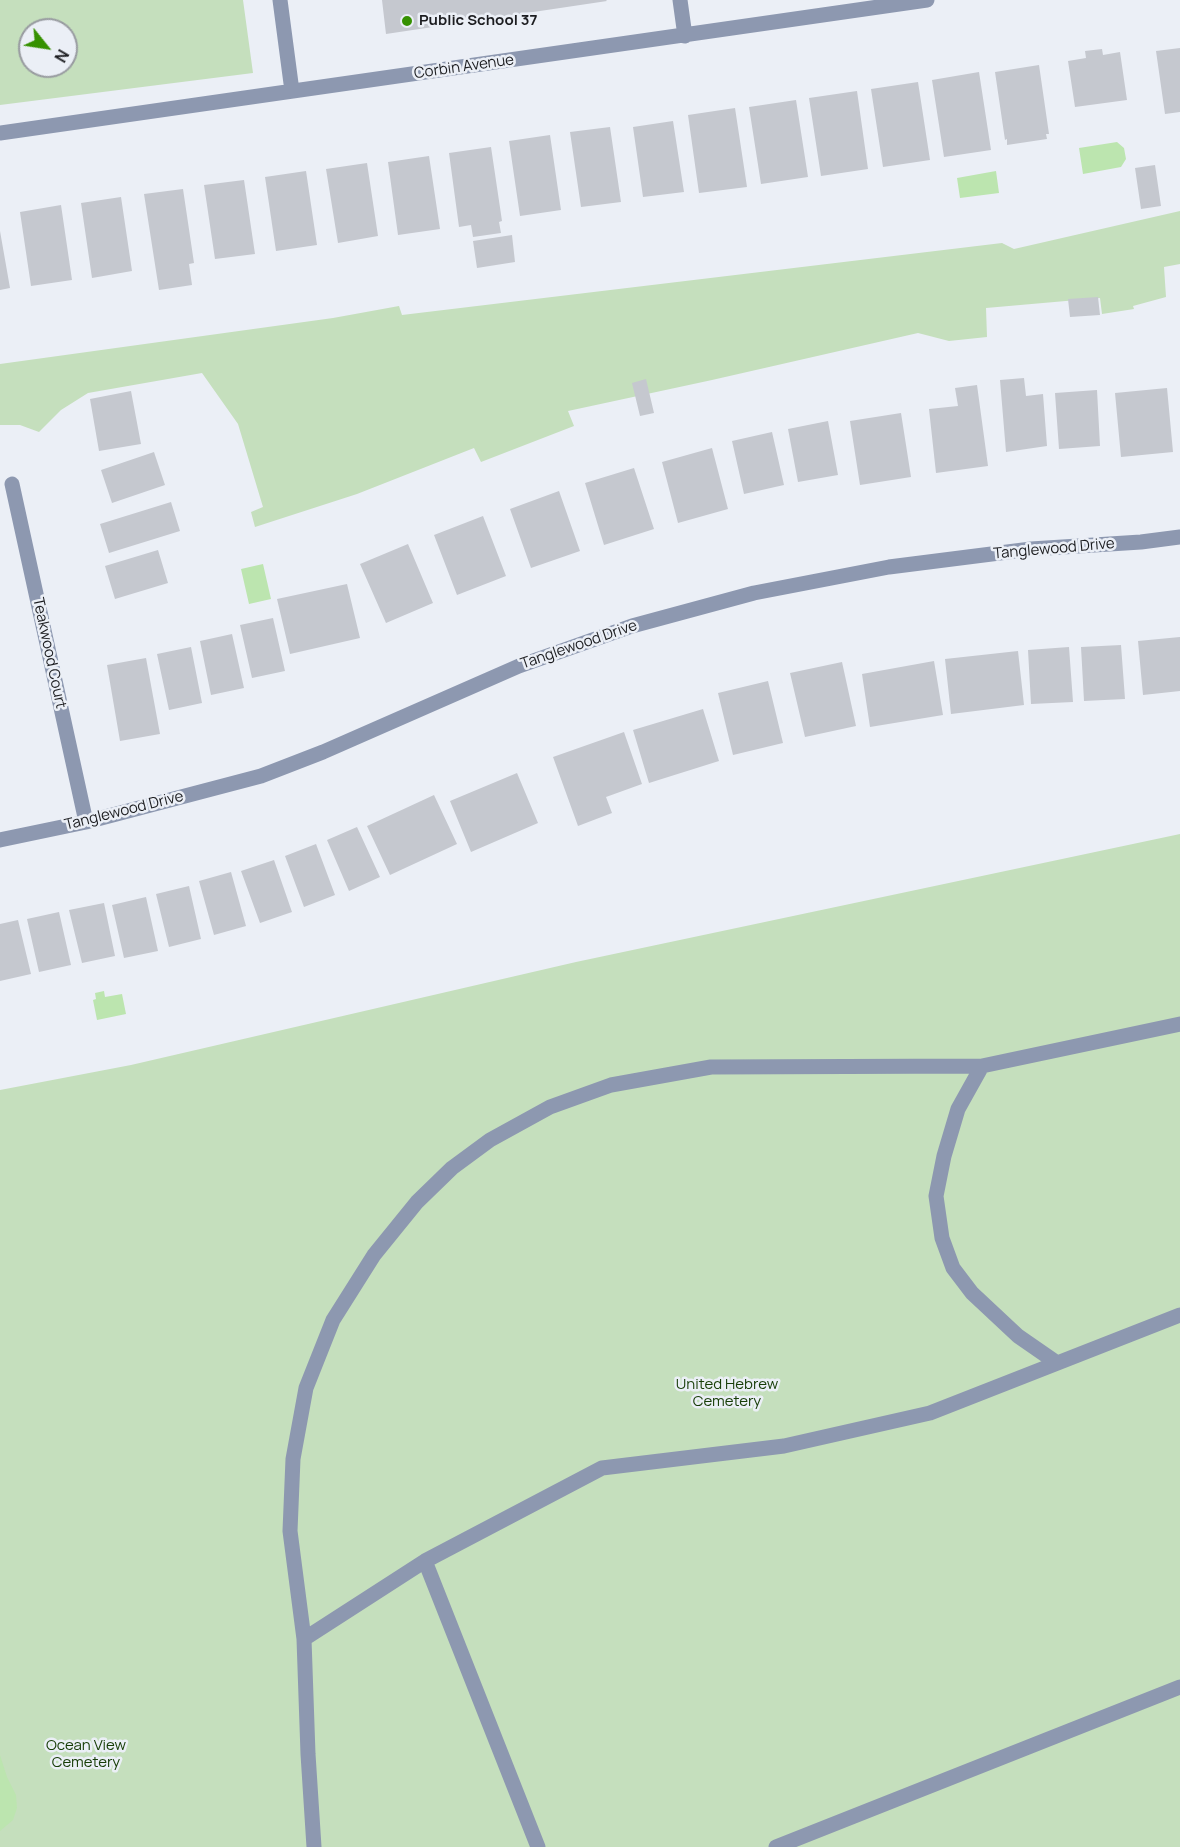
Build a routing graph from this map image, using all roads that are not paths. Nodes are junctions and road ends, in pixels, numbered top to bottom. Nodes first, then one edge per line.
1 (280, 0) edge
2 (680, 0) edge
3 (927, 0) edge
4 (685, 36) junction
5 (292, 92) junction
6 (0, 133) edge
7 (12, 484) dead end
8 (1180, 537) edge
9 (86, 822) junction
10 (0, 840) edge
11 (1180, 1024) edge
12 (982, 1066) junction
13 (1180, 1315) edge
14 (1057, 1363) junction
15 (425, 1561) junction
16 (304, 1639) junction
17 (1180, 1687) edge
18 (314, 1847) edge
19 (538, 1847) edge
20 (776, 1847) edge

1 - 5 street
2 - 4 street
3 - 4 street, Corbin Avenue
4 - 5 street, Corbin Avenue
5 - 6 street, Corbin Avenue
7 - 9 street, Teakwood Court
8 - 9 street, Tanglewood Drive
9 - 10 street, Tanglewood Drive
11 - 12 street
12 - 14 street
12 - 16 street
13 - 14 street
14 - 15 street
15 - 16 street
15 - 19 street
16 - 18 street
17 - 20 street

